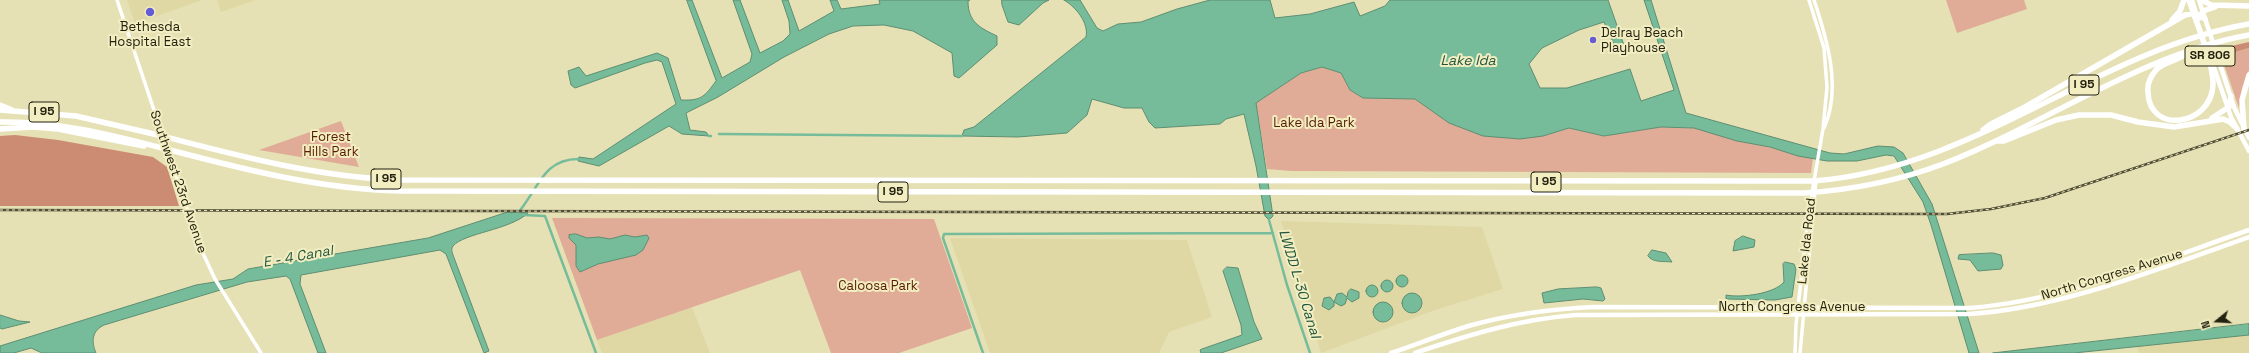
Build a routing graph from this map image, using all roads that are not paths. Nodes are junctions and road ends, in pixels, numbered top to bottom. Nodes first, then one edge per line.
1 (117, 0) edge
2 (1809, 0) edge
3 (1814, 0) edge
4 (2184, 0) edge
5 (2189, 0) edge
6 (2192, 0) edge
7 (2198, 0) edge
8 (2202, 0) edge
9 (2223, 6) junction
10 (2249, 6) edge
11 (2198, 14) junction
12 (2205, 19) joint
13 (2249, 24) edge
14 (2167, 25) junction
15 (2249, 35) edge
16 (2198, 48) junction
17 (2249, 75) edge
18 (2231, 96) junction
19 (0, 105) edge
20 (2228, 108) junction
21 (0, 110) edge
22 (13, 110) junction
23 (0, 122) edge
24 (2204, 122) junction
25 (0, 129) edge
26 (2237, 129) junction
27 (1823, 130) junction
28 (2244, 130) junction
29 (158, 135) dead end
30 (166, 137) dead end
31 (1975, 137) junction
32 (2249, 138) edge
33 (1994, 141) junction
34 (170, 150) dead end
35 (2249, 151) edge
36 (2249, 230) edge
37 (2249, 237) edge
38 (1594, 307) junction
39 (1801, 307) junction
40 (1922, 307) junction
41 (1594, 314) junction
42 (1913, 314) junction
43 (1800, 315) junction
44 (261, 353) edge
45 (1391, 353) edge
46 (1415, 353) edge
47 (1795, 353) edge
48 (1800, 353) edge

1 - 44 street, Southwest 23rd Avenue
2 - 27 street, Lake Ida Road
3 - 27 street, Lake Ida Road
4 - 14 highway
5 - 11 highway
6 - 11 main road, SR 806
7 - 11 main road, SR 806
8 - 9 highway
9 - 10 highway
9 - 11 highway
11 - 12 highway
11 - 14 highway
11 - 16 highway
11 - 20 main road, SR 806
12 - 18 main road, SR 806
13 - 31 highway, I 95
14 - 31 highway
15 - 16 highway, I 95
16 - 33 highway, I 95
17 - 28 highway
18 - 20 highway
18 - 28 main road, SR 806
19 - 22 highway
20 - 24 highway
20 - 26 main road, SR 806
21 - 22 highway, I 95
22 - 29 highway, I 95
23 - 25 highway, I 95
24 - 26 highway
24 - 33 highway
26 - 35 main road, SR 806
27 - 39 street, Lake Ida Road
28 - 32 main road, SR 806
30 - 31 highway, I 95
33 - 34 highway, I 95
36 - 40 main road, North Congress Avenue
37 - 42 main road, North Congress Avenue
38 - 39 main road, North Congress Avenue
38 - 41 main road
38 - 45 main road, North Congress Avenue
39 - 40 main road, North Congress Avenue
39 - 43 street, Lake Ida Road
40 - 42 main road
41 - 43 main road, North Congress Avenue
41 - 46 main road, North Congress Avenue
42 - 43 main road, North Congress Avenue
43 - 47 street, Lake Ida Road
43 - 48 street, Lake Ida Road

